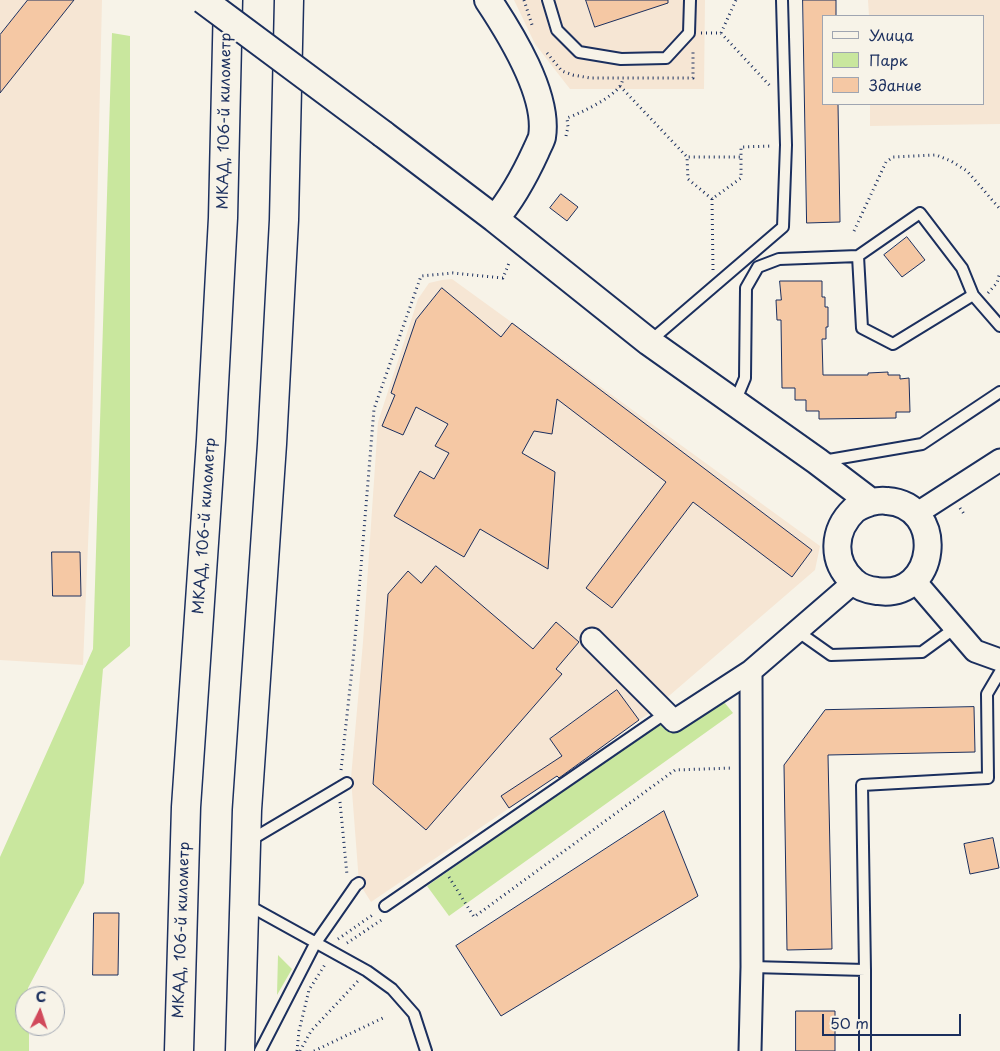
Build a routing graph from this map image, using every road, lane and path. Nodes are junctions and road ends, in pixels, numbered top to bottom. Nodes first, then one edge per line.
1 (203, 0) edge
2 (228, 0) edge
3 (289, 0) edge
4 (488, 0) edge
5 (548, 0) edge
6 (690, 0) edge
7 (736, 0) edge
8 (782, 0) edge
9 (689, 33) junction
10 (721, 33) junction
11 (624, 78) dead end
12 (620, 86) junction
13 (785, 103) junction
14 (564, 141) dead end
15 (786, 145) junction
16 (687, 156) junction
17 (740, 158) junction
18 (712, 199) junction
19 (1000, 210) edge
20 (495, 219) junction
21 (854, 232) dead end
22 (858, 256) junction
23 (509, 263) dead end
24 (1000, 272) edge
25 (713, 286) junction
26 (977, 299) junction
27 (1000, 326) edge
28 (649, 342) junction
29 (1000, 392) edge
30 (735, 403) junction
31 (1000, 460) edge
32 (817, 461) junction
33 (871, 502) junction
34 (916, 514) junction
35 (914, 580) junction
36 (854, 582) junction
37 (955, 628) junction
38 (797, 631) junction
39 (592, 639) dead end
40 (1000, 660) edge
41 (751, 671) junction
42 (1000, 672) edge
43 (666, 713) junction
44 (752, 768) junction
45 (343, 785) junction
46 (246, 843) junction
47 (448, 875) dead end
48 (357, 884) joint
49 (243, 902) junction
50 (385, 906) joint
51 (320, 946) junction
52 (752, 967) junction
53 (865, 970) junction
54 (367, 971) junction
55 (385, 1017) dead end
56 (179, 1051) edge
57 (240, 1051) edge
58 (260, 1051) edge
59 (300, 1051) edge
60 (314, 1051) edge
61 (426, 1051) edge
62 (750, 1051) edge
63 (865, 1051) edge

1 - 20 street, bridge
2 - 56 highway, МКАД, 106-й километр
3 - 46 highway
4 - 20 street
5 - 9 lane
6 - 9 lane
7 - 10 path
8 - 13 lane
9 - 10 path
10 - 13 path
11 - 12 path
12 - 14 path
12 - 16 path
13 - 15 lane
15 - 17 path
15 - 25 lane
16 - 17 path
16 - 18 path
17 - 18 path
18 - 25 path
19 - 21 path
20 - 28 street
22 - 26 lane
22 - 26 lane
22 - 30 lane
23 - 45 path
24 - 26 path
25 - 28 lane
26 - 27 lane
28 - 30 street
29 - 32 lane
30 - 32 street
31 - 34 street
32 - 33 street
33 - 34 street
33 - 36 street
34 - 35 street
35 - 36 street
35 - 37 street
36 - 38 street
37 - 38 lane
37 - 40 street
38 - 41 street
39 - 43 street
41 - 43 street
41 - 44 street
42 - 53 lane
43 - 50 lane
44 - 47 path
44 - 52 street
45 - 46 lane
45 - 48 path
46 - 49 highway
48 - 51 lane
49 - 51 lane
49 - 57 highway
50 - 51 path
51 - 54 lane
51 - 58 lane
52 - 53 lane
52 - 62 street
53 - 63 lane
54 - 59 path
54 - 61 lane
55 - 60 path

